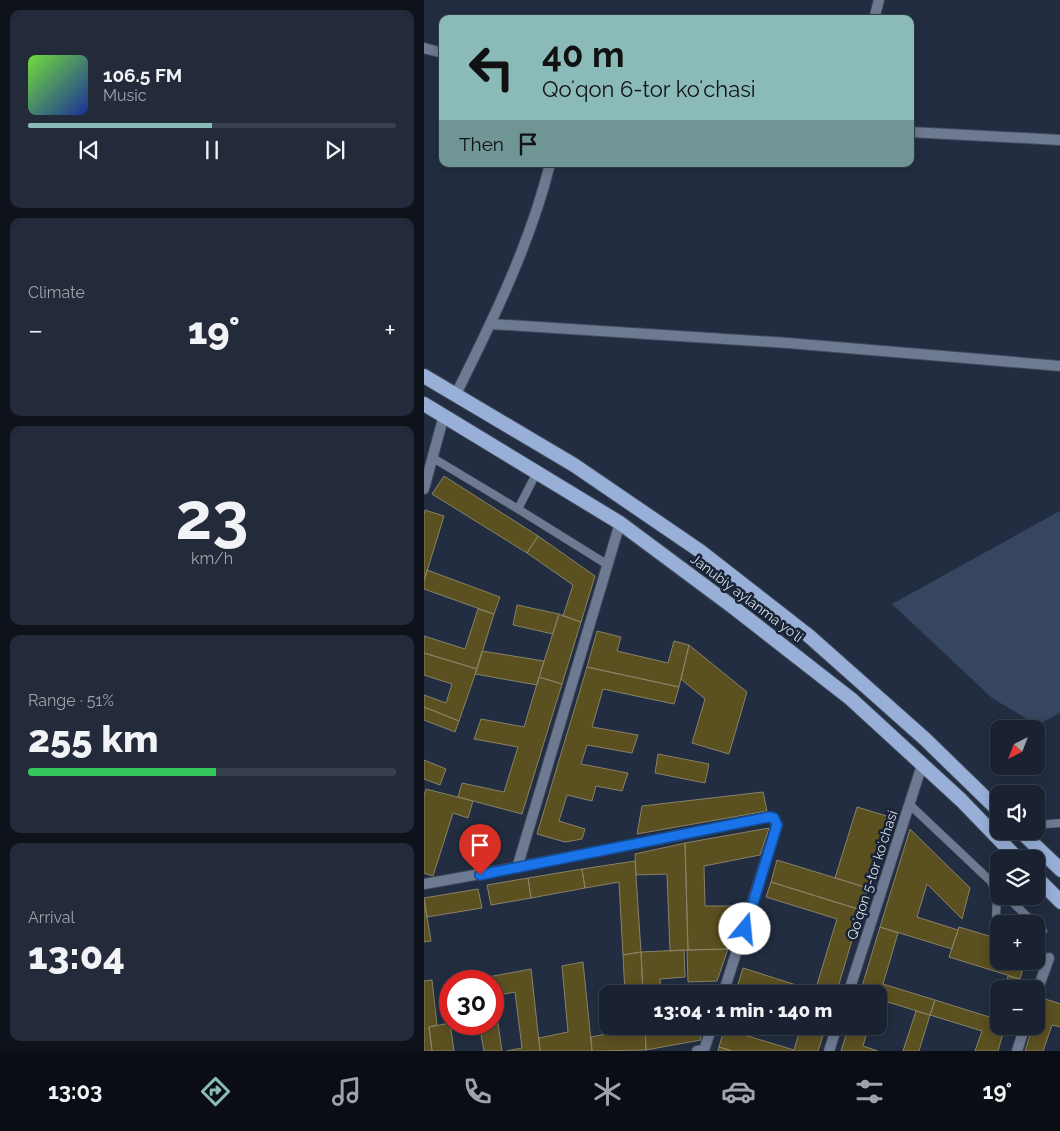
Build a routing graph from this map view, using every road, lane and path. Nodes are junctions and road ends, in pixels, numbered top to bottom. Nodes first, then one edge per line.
1 (878, 0) edge
2 (875, 15) edge
3 (424, 48) edge
4 (439, 52) edge
5 (914, 132) edge
6 (1060, 140) edge
7 (549, 167) edge
8 (491, 324) junction
9 (1060, 366) edge
10 (424, 376) edge
11 (456, 394) junction
12 (424, 404) edge
13 (444, 415) junction
14 (433, 458) junction
15 (537, 472) junction
16 (424, 489) edge
17 (518, 509) junction
18 (620, 523) junction
19 (608, 566) junction
20 (922, 765) junction
21 (990, 802) edge
22 (909, 804) junction
23 (1060, 823) edge
24 (1045, 824) edge
25 (1029, 840) edge
26 (1009, 850) edge
27 (517, 868) junction
28 (1060, 870) edge
29 (990, 880) edge
30 (424, 884) edge
31 (1045, 886) edge
32 (1060, 902) edge
33 (1015, 905) edge
34 (1026, 915) edge
35 (1049, 958) dead end
36 (1041, 980) edge
37 (726, 985) edge
38 (851, 985) edge
39 (708, 1035) edge
40 (835, 1035) edge
41 (1022, 1035) edge
42 (701, 1051) edge
43 (830, 1051) edge
44 (1017, 1051) edge

1 - 2 street
3 - 4 street
5 - 6 street
7 - 8 street
8 - 9 street
8 - 11 street
10 - 11 highway, Janubiy aylanma yoʻli
11 - 21 highway, Janubiy aylanma yoʻli
12 - 13 highway, Janubiy aylanma yoʻli
13 - 14 street
13 - 15 highway, Janubiy aylanma yoʻli
14 - 16 street
14 - 17 lane
15 - 17 lane
15 - 18 highway, Janubiy aylanma yoʻli
17 - 19 lane
18 - 19 street
18 - 20 highway, Janubiy aylanma yoʻli
19 - 27 street
20 - 22 street, Qoʻqon 5-tor koʻchasi
20 - 26 highway, Janubiy aylanma yoʻli
22 - 29 lane
22 - 38 street, Qoʻqon 5-tor koʻchasi
23 - 24 lane
25 - 28 highway
27 - 30 street
27 - 37 street
31 - 32 highway
33 - 34 lane
35 - 36 street
39 - 42 street
40 - 43 street
41 - 44 street

